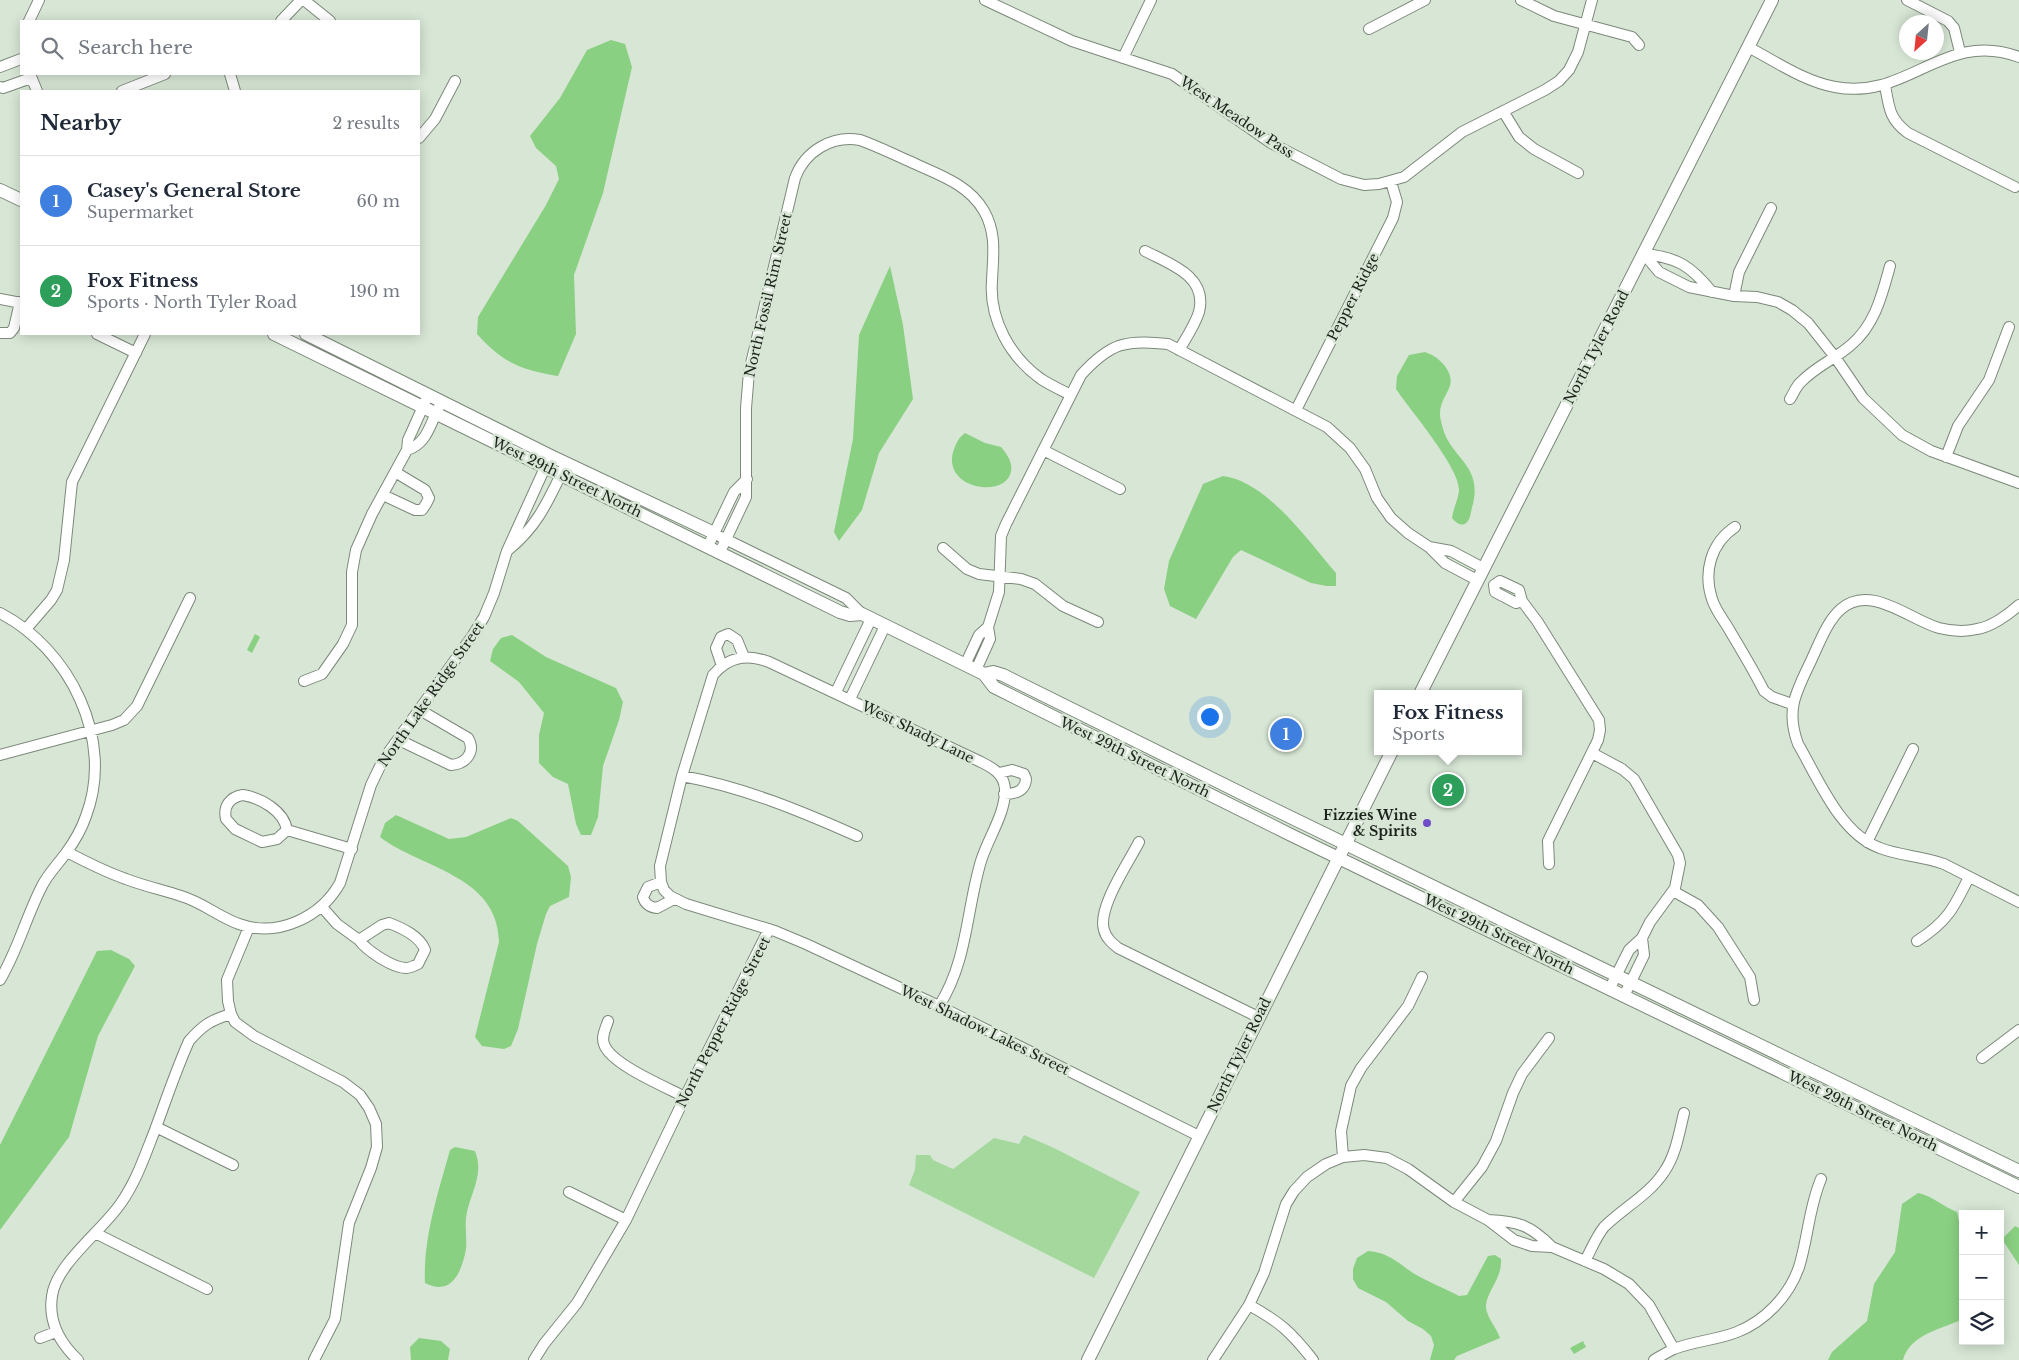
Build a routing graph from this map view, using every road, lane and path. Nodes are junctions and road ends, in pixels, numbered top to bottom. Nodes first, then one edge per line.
1 (39, 0) edge
2 (302, 0) edge
3 (985, 0) edge
4 (1152, 0) edge
5 (1425, 0) edge
6 (1521, 0) edge
7 (1592, 0) edge
8 (1907, 0) edge
9 (1769, 1) edge
10 (1001, 3) edge
11 (29, 20) edge
12 (282, 20) edge
13 (329, 20) edge
14 (1586, 25) junction
15 (1369, 29) dead end
16 (1639, 44) dead end
17 (1748, 47) junction
18 (1960, 52) junction
19 (2019, 57) edge
20 (1123, 58) junction
21 (20, 59) edge
22 (0, 67) edge
23 (162, 75) edge
24 (230, 75) edge
25 (30, 76) edge
26 (455, 81) dead end
27 (1885, 85) junction
28 (0, 87) edge
29 (37, 90) edge
30 (125, 90) edge
31 (235, 90) edge
32 (1503, 111) junction
33 (420, 137) edge
34 (1578, 173) dead end
35 (1391, 182) junction
36 (2015, 187) dead end
37 (0, 190) edge
38 (20, 200) edge
39 (1770, 208) dead end
40 (1145, 251) dead end
41 (1644, 254) junction
42 (1890, 266) dead end
43 (1712, 292) junction
44 (1734, 296) junction
45 (0, 299) edge
46 (20, 303) edge
47 (20, 307) edge
48 (2009, 327) dead end
49 (0, 332) edge
50 (99, 335) edge
51 (145, 335) edge
52 (276, 335) edge
53 (308, 335) edge
54 (1180, 350) junction
55 (136, 353) junction
56 (1835, 357) junction
57 (429, 395) junction
58 (1071, 395) junction
59 (1790, 399) dead end
60 (422, 406) junction
61 (439, 407) junction
62 (1296, 410) junction
63 (407, 450) junction
64 (1043, 450) junction
65 (1946, 457) junction
66 (548, 462) junction
67 (564, 469) junction
68 (395, 472) junction
69 (747, 479) junction
70 (2019, 484) edge
71 (1120, 489) dead end
72 (382, 495) junction
73 (726, 508) junction
74 (738, 513) junction
75 (1735, 527) dead end
76 (714, 533) junction
77 (726, 539) junction
78 (943, 548) dead end
79 (714, 549) junction
80 (507, 551) junction
81 (1479, 575) junction
82 (1001, 578) junction
83 (190, 598) dead end
84 (2019, 605) edge
85 (0, 613) edge
86 (867, 616) junction
87 (1098, 622) dead end
88 (885, 626) junction
89 (26, 629) junction
90 (744, 657) junction
91 (722, 666) junction
92 (975, 670) junction
93 (304, 682) dead end
94 (1422, 690) edge
95 (836, 692) junction
96 (850, 699) junction
97 (1792, 704) junction
98 (420, 710) junction
99 (90, 730) junction
100 (398, 740) junction
101 (1913, 749) dead end
102 (1592, 753) junction
103 (0, 755) edge
104 (1390, 755) edge
105 (1178, 762) junction
106 (999, 773) junction
107 (1172, 775) junction
108 (682, 776) junction
109 (1004, 794) junction
110 (288, 830) junction
111 (857, 836) dead end
112 (1139, 842) dead end
113 (1867, 842) junction
114 (1346, 843) junction
115 (352, 849) junction
116 (66, 852) junction
117 (1339, 857) junction
118 (1549, 864) dead end
119 (1969, 877) junction
120 (661, 882) junction
121 (1673, 891) junction
122 (674, 899) junction
123 (2019, 902) edge
124 (322, 907) junction
125 (249, 927) junction
126 (769, 929) junction
127 (1642, 938) junction
128 (359, 940) junction
129 (1917, 941) dead end
130 (1615, 976) junction
131 (1422, 977) dead end
132 (0, 980) edge
133 (1630, 983) junction
134 (1610, 988) junction
135 (1624, 996) junction
136 (1754, 1000) dead end
137 (939, 1006) junction
138 (231, 1014) junction
139 (1258, 1017) junction
140 (608, 1021) dead end
141 (2019, 1030) edge
142 (1549, 1038) dead end
143 (1982, 1058) dead end
144 (685, 1097) junction
145 (1684, 1113) dead end
146 (156, 1127) junction
147 (1199, 1136) junction
148 (1343, 1157) junction
149 (233, 1166) dead end
150 (2019, 1171) edge
151 (1822, 1178) dead end
152 (2019, 1187) edge
153 (569, 1192) dead end
154 (1454, 1202) junction
155 (626, 1220) junction
156 (1488, 1220) junction
157 (95, 1233) junction
158 (1552, 1247) junction
159 (1585, 1261) junction
160 (207, 1289) dead end
161 (1249, 1304) junction
162 (56, 1332) junction
163 (40, 1338) dead end
164 (1674, 1349) junction
165 (78, 1360) edge
166 (314, 1360) edge
167 (534, 1360) edge
168 (1088, 1360) edge
169 (1213, 1360) edge
170 (1313, 1360) edge
171 (1654, 1360) edge

1 - 11 street
2 - 12 street
2 - 13 street
3 - 10 street, West Meadow Pass
4 - 20 street
5 - 15 street
6 - 14 street
7 - 14 street, West Meadow Pass
8 - 18 street
9 - 17 main road, North Tyler Road
10 - 20 street, West Meadow Pass
14 - 16 street
14 - 32 street, West Meadow Pass
17 - 27 street
17 - 41 main road, North Tyler Road
18 - 19 street
18 - 27 street
20 - 35 street, West Meadow Pass
21 - 22 street
23 - 30 street
24 - 31 street
25 - 28 street
25 - 29 street
26 - 33 street
27 - 36 street
32 - 34 street
32 - 35 street, West Meadow Pass
35 - 62 street, Pepper Ridge
37 - 38 main road
39 - 44 street
40 - 54 street
41 - 43 street
41 - 43 street
41 - 81 main road, North Tyler Road
42 - 56 street
43 - 44 street
44 - 56 street
45 - 46 street
47 - 49 street
48 - 65 street
50 - 55 street
51 - 55 street
52 - 60 main road, West 29th Street North
53 - 57 main road, West 29th Street North
54 - 58 street
54 - 62 street
55 - 89 street
56 - 59 street
56 - 65 street
57 - 60 street
57 - 61 main road, West 29th Street North
58 - 64 street
58 - 69 street, North Fossil Rim Street
60 - 61 main road, West 29th Street North
60 - 63 street
61 - 63 street
61 - 66 main road, West 29th Street North
62 - 81 street
63 - 68 street
64 - 71 street
64 - 82 street
65 - 70 street
66 - 67 main road, West 29th Street North
66 - 80 street, North Lake Ridge Street
67 - 76 main road, West 29th Street North
67 - 79 main road, West 29th Street North
67 - 80 street
68 - 72 street
68 - 72 street
69 - 73 street
69 - 74 street, North Fossil Rim Street
72 - 93 street
73 - 74 street
73 - 76 street
74 - 77 street, North Fossil Rim Street
75 - 97 street
76 - 77 street, West 29th Street North
76 - 79 street
77 - 79 street, North Fossil Rim Street
77 - 86 street, West 29th Street North
78 - 82 street
79 - 86 main road, West 29th Street North
80 - 98 street, North Lake Ridge Street
81 - 94 main road, North Tyler Road
81 - 102 street
82 - 87 street
82 - 92 street
83 - 99 street
84 - 97 street
85 - 89 street
86 - 88 main road, West 29th Street North
86 - 95 street
88 - 92 main road, West 29th Street North
88 - 96 street
89 - 99 street
90 - 91 street
90 - 91 street
90 - 95 street
91 - 108 street
92 - 105 main road, West 29th Street North
92 - 107 main road, West 29th Street North
95 - 96 street, West Shady Lane
96 - 106 street, West Shady Lane
97 - 113 street
98 - 100 street, North Lake Ridge Street
98 - 100 street
99 - 103 street
99 - 116 street
100 - 115 street, North Lake Ridge Street
101 - 113 street
102 - 118 street
102 - 121 street
104 - 114 main road, North Tyler Road
105 - 107 street
105 - 114 main road, West 29th Street North
106 - 109 street
106 - 109 street
107 - 117 main road, West 29th Street North
108 - 111 street
108 - 120 street
109 - 137 street
110 - 110 street
110 - 115 street
112 - 139 street
113 - 119 street
114 - 117 main road, North Tyler Road
114 - 130 main road, West 29th Street North
115 - 124 street, North Lake Ridge Street
116 - 125 street, North Lake Ridge Street
116 - 132 street
117 - 134 main road, West 29th Street North
117 - 139 main road, North Tyler Road
119 - 123 street
119 - 129 street
120 - 122 street
120 - 122 street
121 - 127 street
121 - 136 street
122 - 126 street, North Pepper Ridge Street
124 - 125 street, North Lake Ridge Street
124 - 128 street
125 - 138 street
126 - 137 street, West Shadow Lakes Street
126 - 144 street, North Pepper Ridge Street
127 - 130 street
127 - 133 street
128 - 128 street
130 - 133 main road, West 29th Street North
130 - 134 street
131 - 148 street
133 - 135 street
133 - 150 main road, West 29th Street North
134 - 135 main road, West 29th Street North
135 - 152 main road, West 29th Street North
137 - 147 street, West Shadow Lakes Street
138 - 146 street
138 - 166 street
139 - 147 main road, North Tyler Road
140 - 144 street
141 - 143 street
142 - 154 street
144 - 155 street, North Pepper Ridge Street
145 - 159 street
146 - 149 street
146 - 157 street
147 - 168 main road, North Tyler Road
148 - 154 street
148 - 161 street
151 - 164 street
153 - 155 street
154 - 156 street
155 - 167 street, North Pepper Ridge Street
156 - 158 street
156 - 158 street
157 - 160 street
157 - 162 street
158 - 159 street
159 - 164 street
161 - 169 street
161 - 170 street
162 - 163 street
162 - 165 street
164 - 171 street

